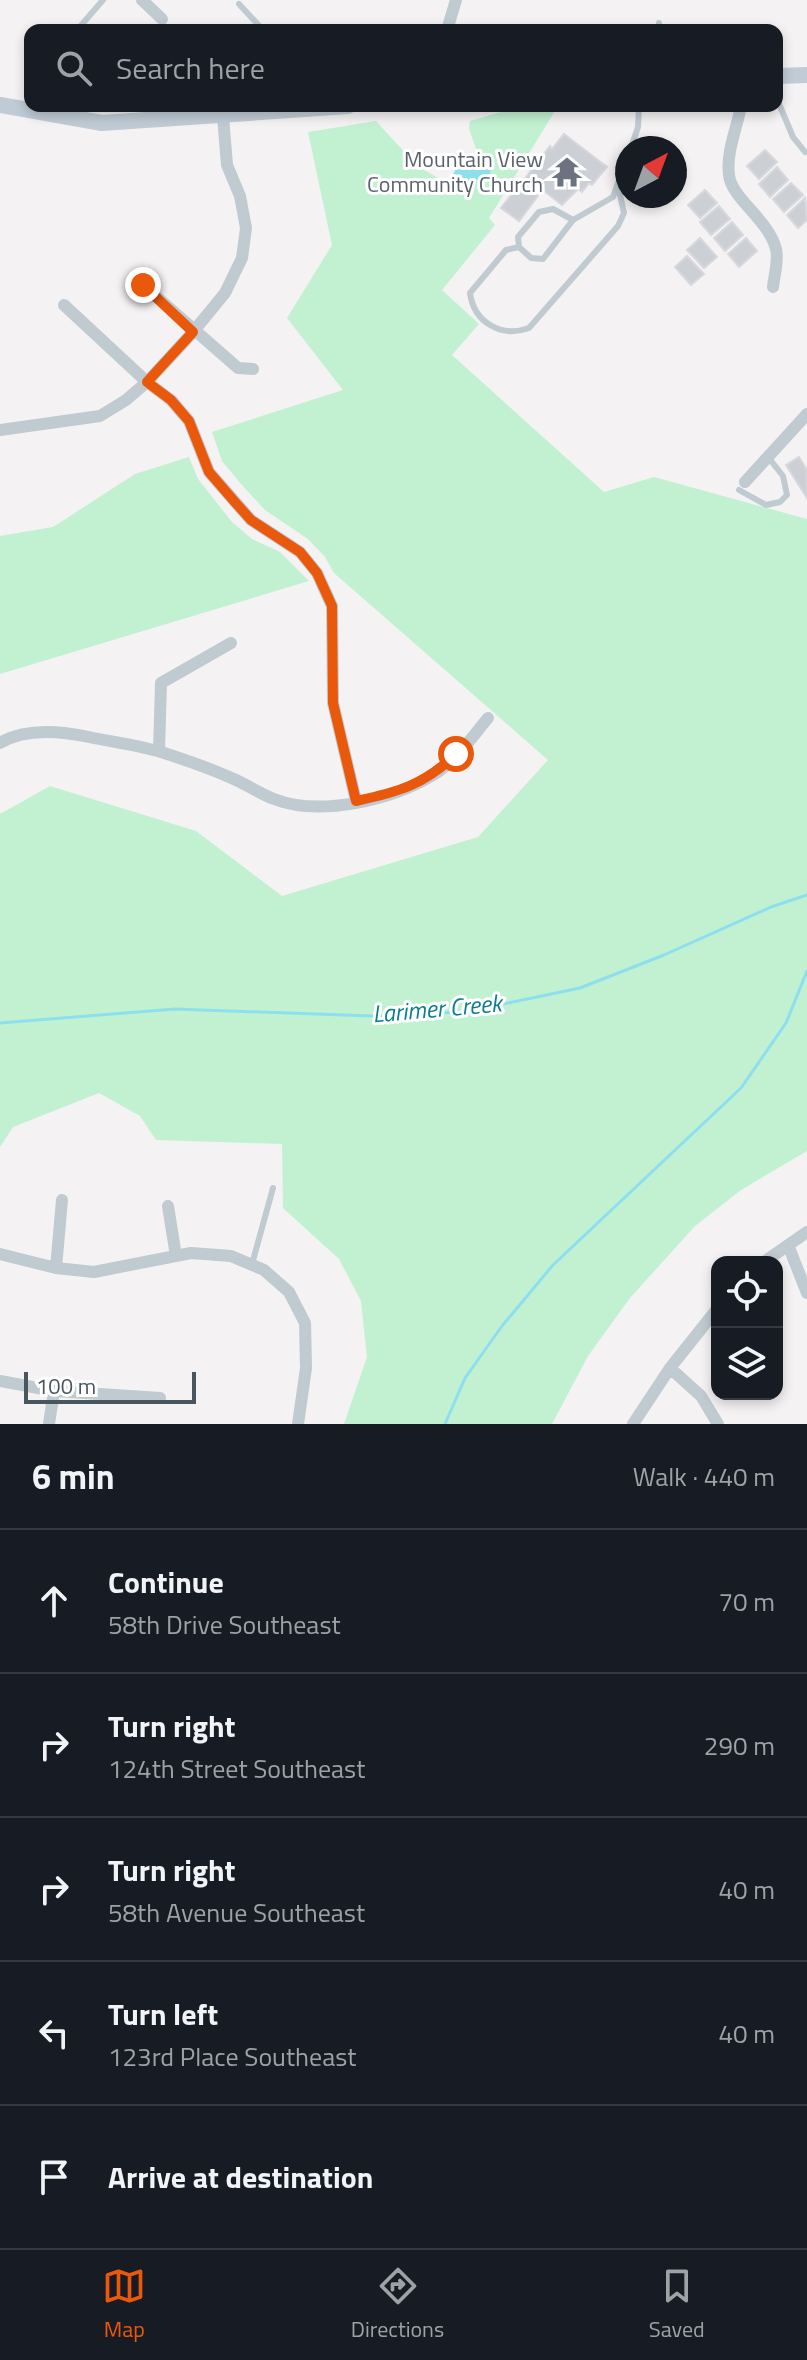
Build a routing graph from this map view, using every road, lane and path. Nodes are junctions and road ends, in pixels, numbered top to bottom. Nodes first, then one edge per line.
1 (103, 0) edge
2 (142, 0) edge
3 (456, 0) edge
4 (239, 4) dead end
5 (162, 19) dead end
6 (82, 24) edge
7 (257, 24) edge
8 (449, 24) edge
9 (807, 75) edge
10 (783, 76) edge
11 (0, 105) edge
12 (24, 109) edge
13 (40, 112) edge
14 (268, 112) edge
15 (639, 112) edge
16 (740, 112) edge
17 (782, 112) edge
18 (223, 116) junction
19 (635, 136) edge
20 (805, 152) dead end
21 (615, 193) edge
22 (623, 208) edge
23 (573, 220) junction
24 (519, 247) junction
25 (143, 285) dead end
26 (773, 287) dead end
27 (64, 305) dead end
28 (193, 332) junction
29 (253, 369) dead end
30 (147, 382) junction
31 (807, 414) edge
32 (0, 430) edge
33 (768, 457) junction
34 (742, 486) joint
35 (231, 643) dead end
36 (488, 718) dead end
37 (0, 743) edge
38 (159, 751) junction
39 (356, 801) junction
40 (273, 1188) dead end
41 (62, 1200) dead end
42 (168, 1206) dead end
43 (807, 1232) edge
44 (788, 1245) junction
45 (0, 1254) edge
46 (176, 1256) junction
47 (772, 1256) edge
48 (252, 1264) junction
49 (56, 1268) junction
50 (807, 1293) edge
51 (711, 1317) edge
52 (670, 1368) junction
53 (0, 1381) edge
54 (54, 1391) junction
55 (160, 1398) dead end
56 (49, 1424) edge
57 (298, 1424) edge
58 (633, 1424) edge
59 (718, 1424) edge

1 - 6 lane
2 - 5 street
3 - 8 street
4 - 7 lane
9 - 10 main road
11 - 12 main road
13 - 18 main road
14 - 18 main road
15 - 19 lane
16 - 26 street
17 - 20 lane
18 - 28 street
21 - 23 lane
22 - 24 lane
23 - 24 lane
23 - 24 lane
25 - 28 street
27 - 30 street
28 - 29 street
28 - 30 street
30 - 32 street
30 - 39 street
31 - 33 street
33 - 34 street
33 - 34 lane
35 - 38 street
36 - 39 street
37 - 38 street
38 - 39 street
40 - 48 lane
41 - 49 street
42 - 46 street
43 - 44 street
44 - 47 street
44 - 50 street
45 - 49 street
46 - 48 street
46 - 49 street
48 - 57 street
51 - 52 street
52 - 58 street
52 - 59 street
53 - 54 street
54 - 55 street
54 - 56 street

